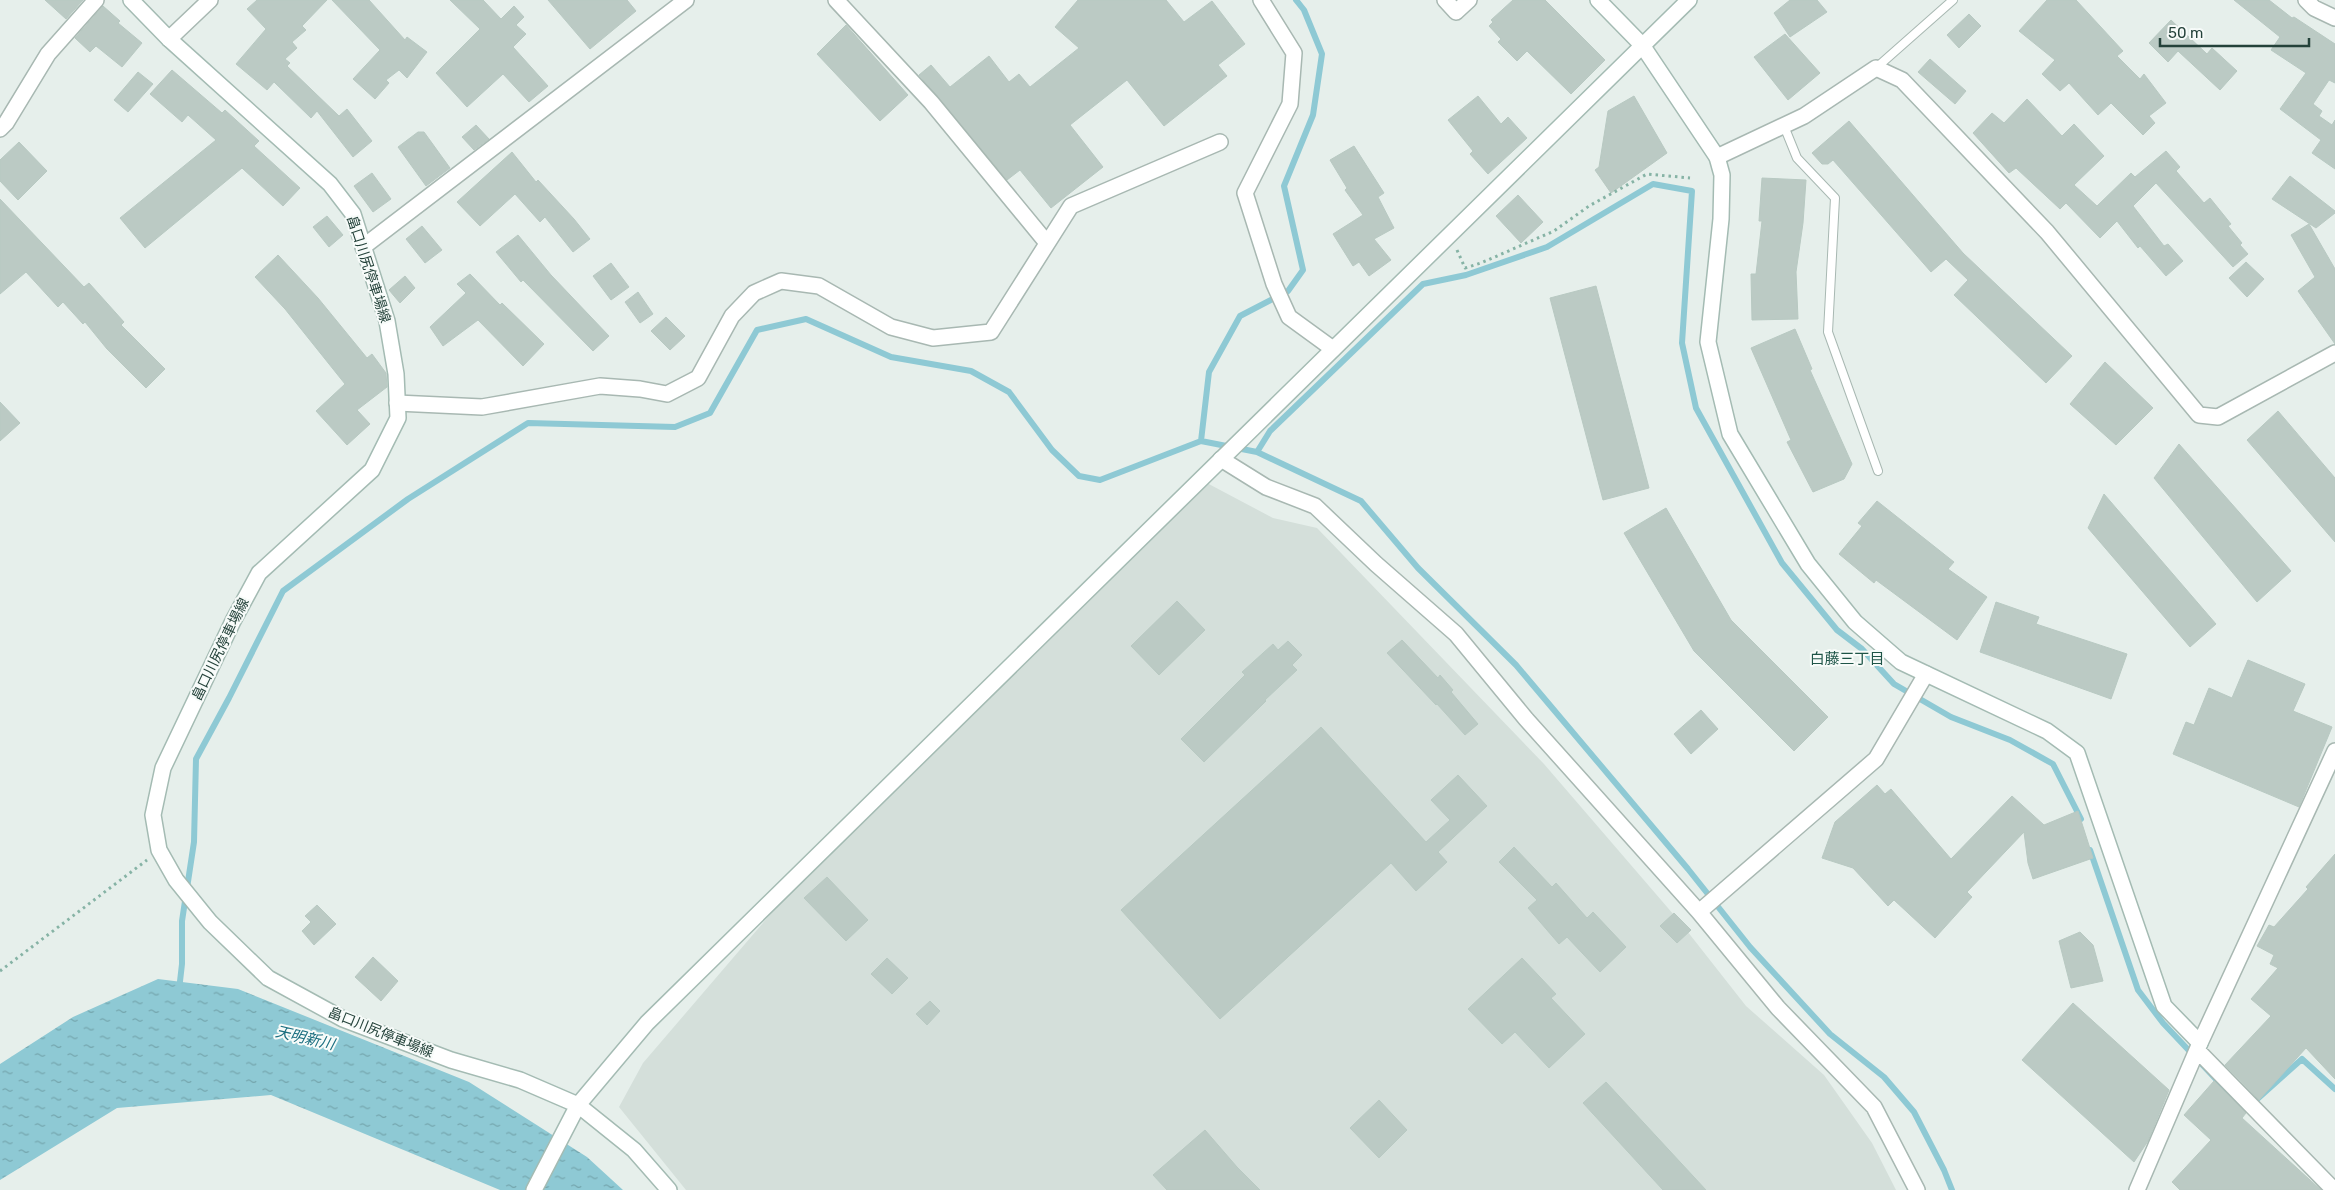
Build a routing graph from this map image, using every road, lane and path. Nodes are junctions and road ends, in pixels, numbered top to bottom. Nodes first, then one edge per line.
1 (96, 0) edge
2 (131, 0) edge
3 (210, 0) edge
4 (686, 0) edge
5 (836, 0) edge
6 (1262, 0) edge
7 (1445, 0) edge
8 (1468, 0) edge
9 (1598, 0) edge
10 (1689, 0) edge
11 (1953, 0) edge
12 (2306, 0) edge
13 (2335, 18) edge
14 (169, 39) junction
15 (1642, 46) junction
16 (1876, 68) junction
17 (1784, 126) junction
18 (0, 129) edge
19 (1220, 142) dead end
20 (1718, 157) junction
21 (1690, 178) dead end
22 (1450, 233) junction
23 (1047, 243) junction
24 (364, 247) junction
25 (1333, 350) junction
26 (2335, 353) edge
27 (397, 403) junction
28 (1221, 460) junction
29 (1878, 471) dead end
30 (1926, 674) junction
31 (2335, 751) edge
32 (159, 850) junction
33 (1699, 912) junction
34 (0, 970) edge
35 (2198, 1046) junction
36 (578, 1106) junction
37 (534, 1190) edge
38 (669, 1190) edge
39 (1917, 1190) edge
40 (2137, 1190) edge
41 (2334, 1190) edge

1 - 18 street
2 - 14 street, 畠口川尻停車場線
3 - 14 street
4 - 24 street
5 - 23 street
6 - 25 street
7 - 8 street
9 - 15 street
10 - 15 street
11 - 16 lane
12 - 13 street
14 - 24 street, 畠口川尻停車場線
15 - 20 street
15 - 22 street
16 - 17 street
16 - 26 street
17 - 20 street
17 - 29 lane
19 - 23 street
20 - 30 street
21 - 22 path
22 - 25 street
23 - 27 street
24 - 27 street, 畠口川尻停車場線
25 - 28 street
27 - 32 street, 畠口川尻停車場線
28 - 33 street
28 - 36 street
30 - 33 street
30 - 35 street
31 - 35 street
32 - 34 path
32 - 36 street, 畠口川尻停車場線
33 - 39 street
35 - 40 street
35 - 41 street
36 - 37 street
36 - 38 street, 畠口川尻停車場線

